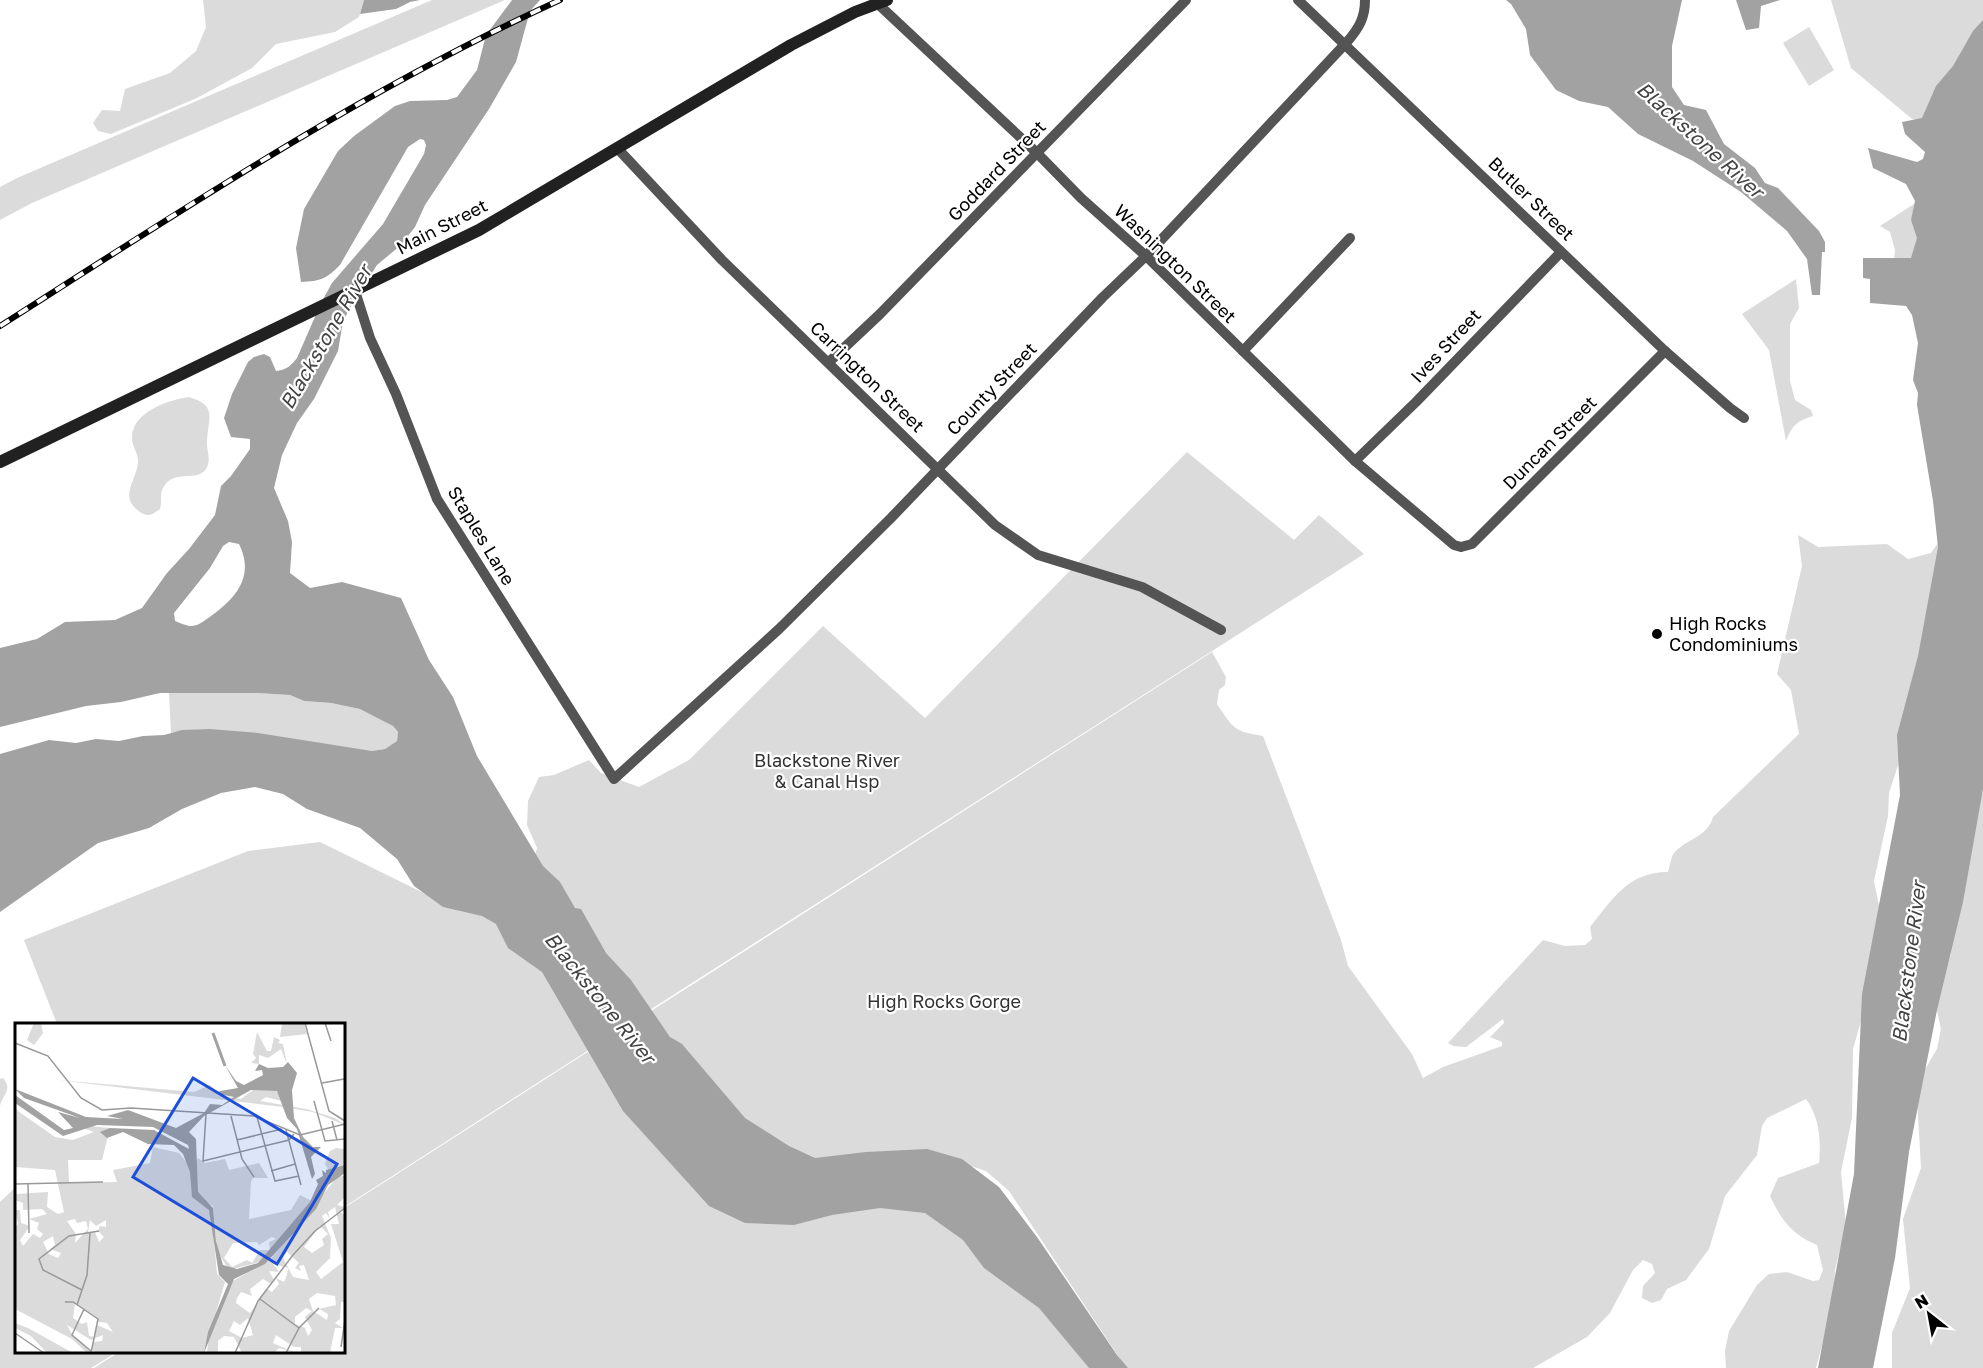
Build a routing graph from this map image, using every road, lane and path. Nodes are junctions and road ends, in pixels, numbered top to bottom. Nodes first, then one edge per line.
1 (1186, 0) edge
2 (1298, 0) edge
3 (1365, 0) edge
4 (882, 2) edge
5 (1344, 45) junction
6 (618, 149) junction
7 (1037, 153) junction
8 (1350, 238) dead end
9 (1561, 252) junction
10 (1146, 256) junction
11 (357, 297) junction
12 (1243, 351) junction
13 (1665, 351) junction
14 (830, 362) junction
15 (1744, 418) dead end
16 (1355, 461) junction
17 (0, 462) edge
18 (937, 469) junction
19 (1454, 545) joint
20 (1221, 630) dead end
21 (614, 779) joint

1 - 7 street, Goddard Street
2 - 5 street, Butler Street
3 - 5 street, County Street
4 - 6 main road, Main Street
4 - 7 street, Washington Street
5 - 9 street, Butler Street
5 - 10 street, County Street
6 - 11 main road, Main Street
6 - 14 street, Carrington Street
7 - 10 street, Washington Street
7 - 14 street, Goddard Street
8 - 12 street
9 - 13 street, Butler Street
9 - 16 street, Ives Street
10 - 12 street, Washington Street
10 - 18 street, County Street
11 - 17 main road, Main Street
11 - 21 street, Staples Lane
12 - 16 street, Washington Street
13 - 15 street, Butler Street
13 - 19 street, Duncan Street
14 - 18 street, Carrington Street
16 - 19 street, Washington Street
18 - 20 street, Carrington Street
18 - 21 street, County Street

